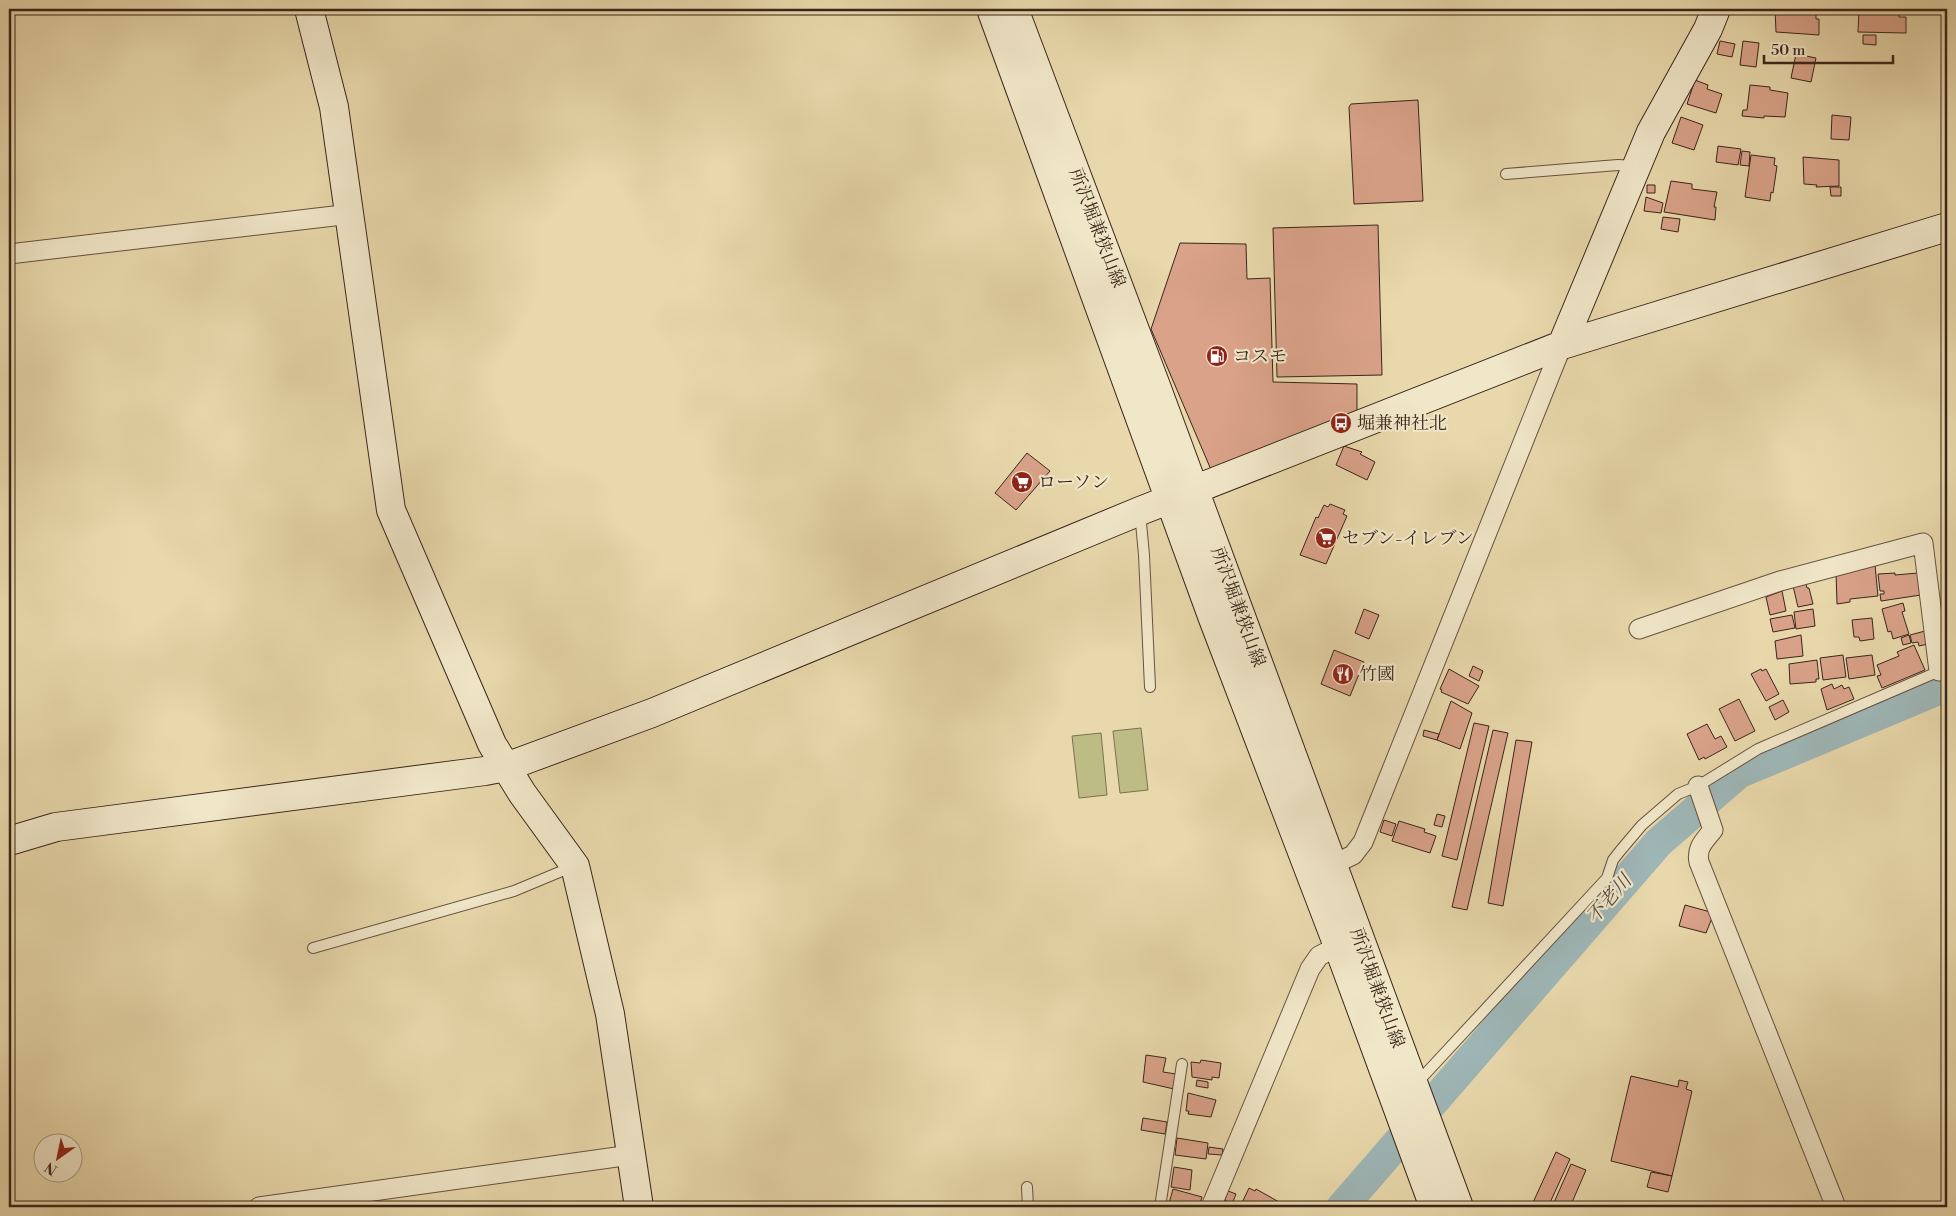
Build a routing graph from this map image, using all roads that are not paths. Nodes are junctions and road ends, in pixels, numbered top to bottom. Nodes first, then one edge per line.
1 (309, 9) edge
2 (991, 9) edge
3 (1014, 9) edge
4 (1716, 9) edge
5 (1636, 166) junction
6 (1506, 174) dead end
7 (351, 214) junction
8 (1947, 227) edge
9 (9, 254) edge
10 (1562, 345) junction
11 (1182, 496) junction
12 (1140, 511) junction
13 (1639, 629) dead end
14 (1943, 669) edge
15 (1150, 687) dead end
16 (506, 766) junction
17 (1698, 786) junction
18 (9, 841) edge
19 (1332, 865) junction
20 (575, 866) junction
21 (1338, 946) junction
22 (313, 948) dead end
23 (1182, 1064) dead end
24 (1409, 1095) junction
25 (1423, 1143) junction
26 (631, 1155) junction
27 (1027, 1187) dead end
28 (259, 1207) edge
29 (639, 1207) edge
30 (1028, 1207) edge
31 (1160, 1207) edge
32 (1212, 1207) edge
33 (1434, 1207) edge
34 (1459, 1207) edge
35 (1836, 1207) edge

1 - 7 street
2 - 11 street, 所沢堀兼狭山線
3 - 11 street, 所沢堀兼狭山線
4 - 5 street
5 - 6 lane
5 - 10 street
7 - 9 street
7 - 16 street
8 - 10 street
10 - 11 street
10 - 19 street
11 - 12 street
11 - 19 street, 所沢堀兼狭山線
11 - 21 street, 所沢堀兼狭山線
12 - 15 lane
12 - 16 street
13 - 14 street
14 - 17 lane
16 - 18 street
16 - 20 street
17 - 24 lane
17 - 35 street
19 - 24 street, 所沢堀兼狭山線
20 - 22 lane
20 - 26 street
21 - 24 street, 所沢堀兼狭山線
21 - 32 street
23 - 31 lane
24 - 25 street, 所沢堀兼狭山線
25 - 33 street, 所沢堀兼狭山線
25 - 34 street, 所沢堀兼狭山線
26 - 28 street
26 - 29 street
27 - 30 lane

